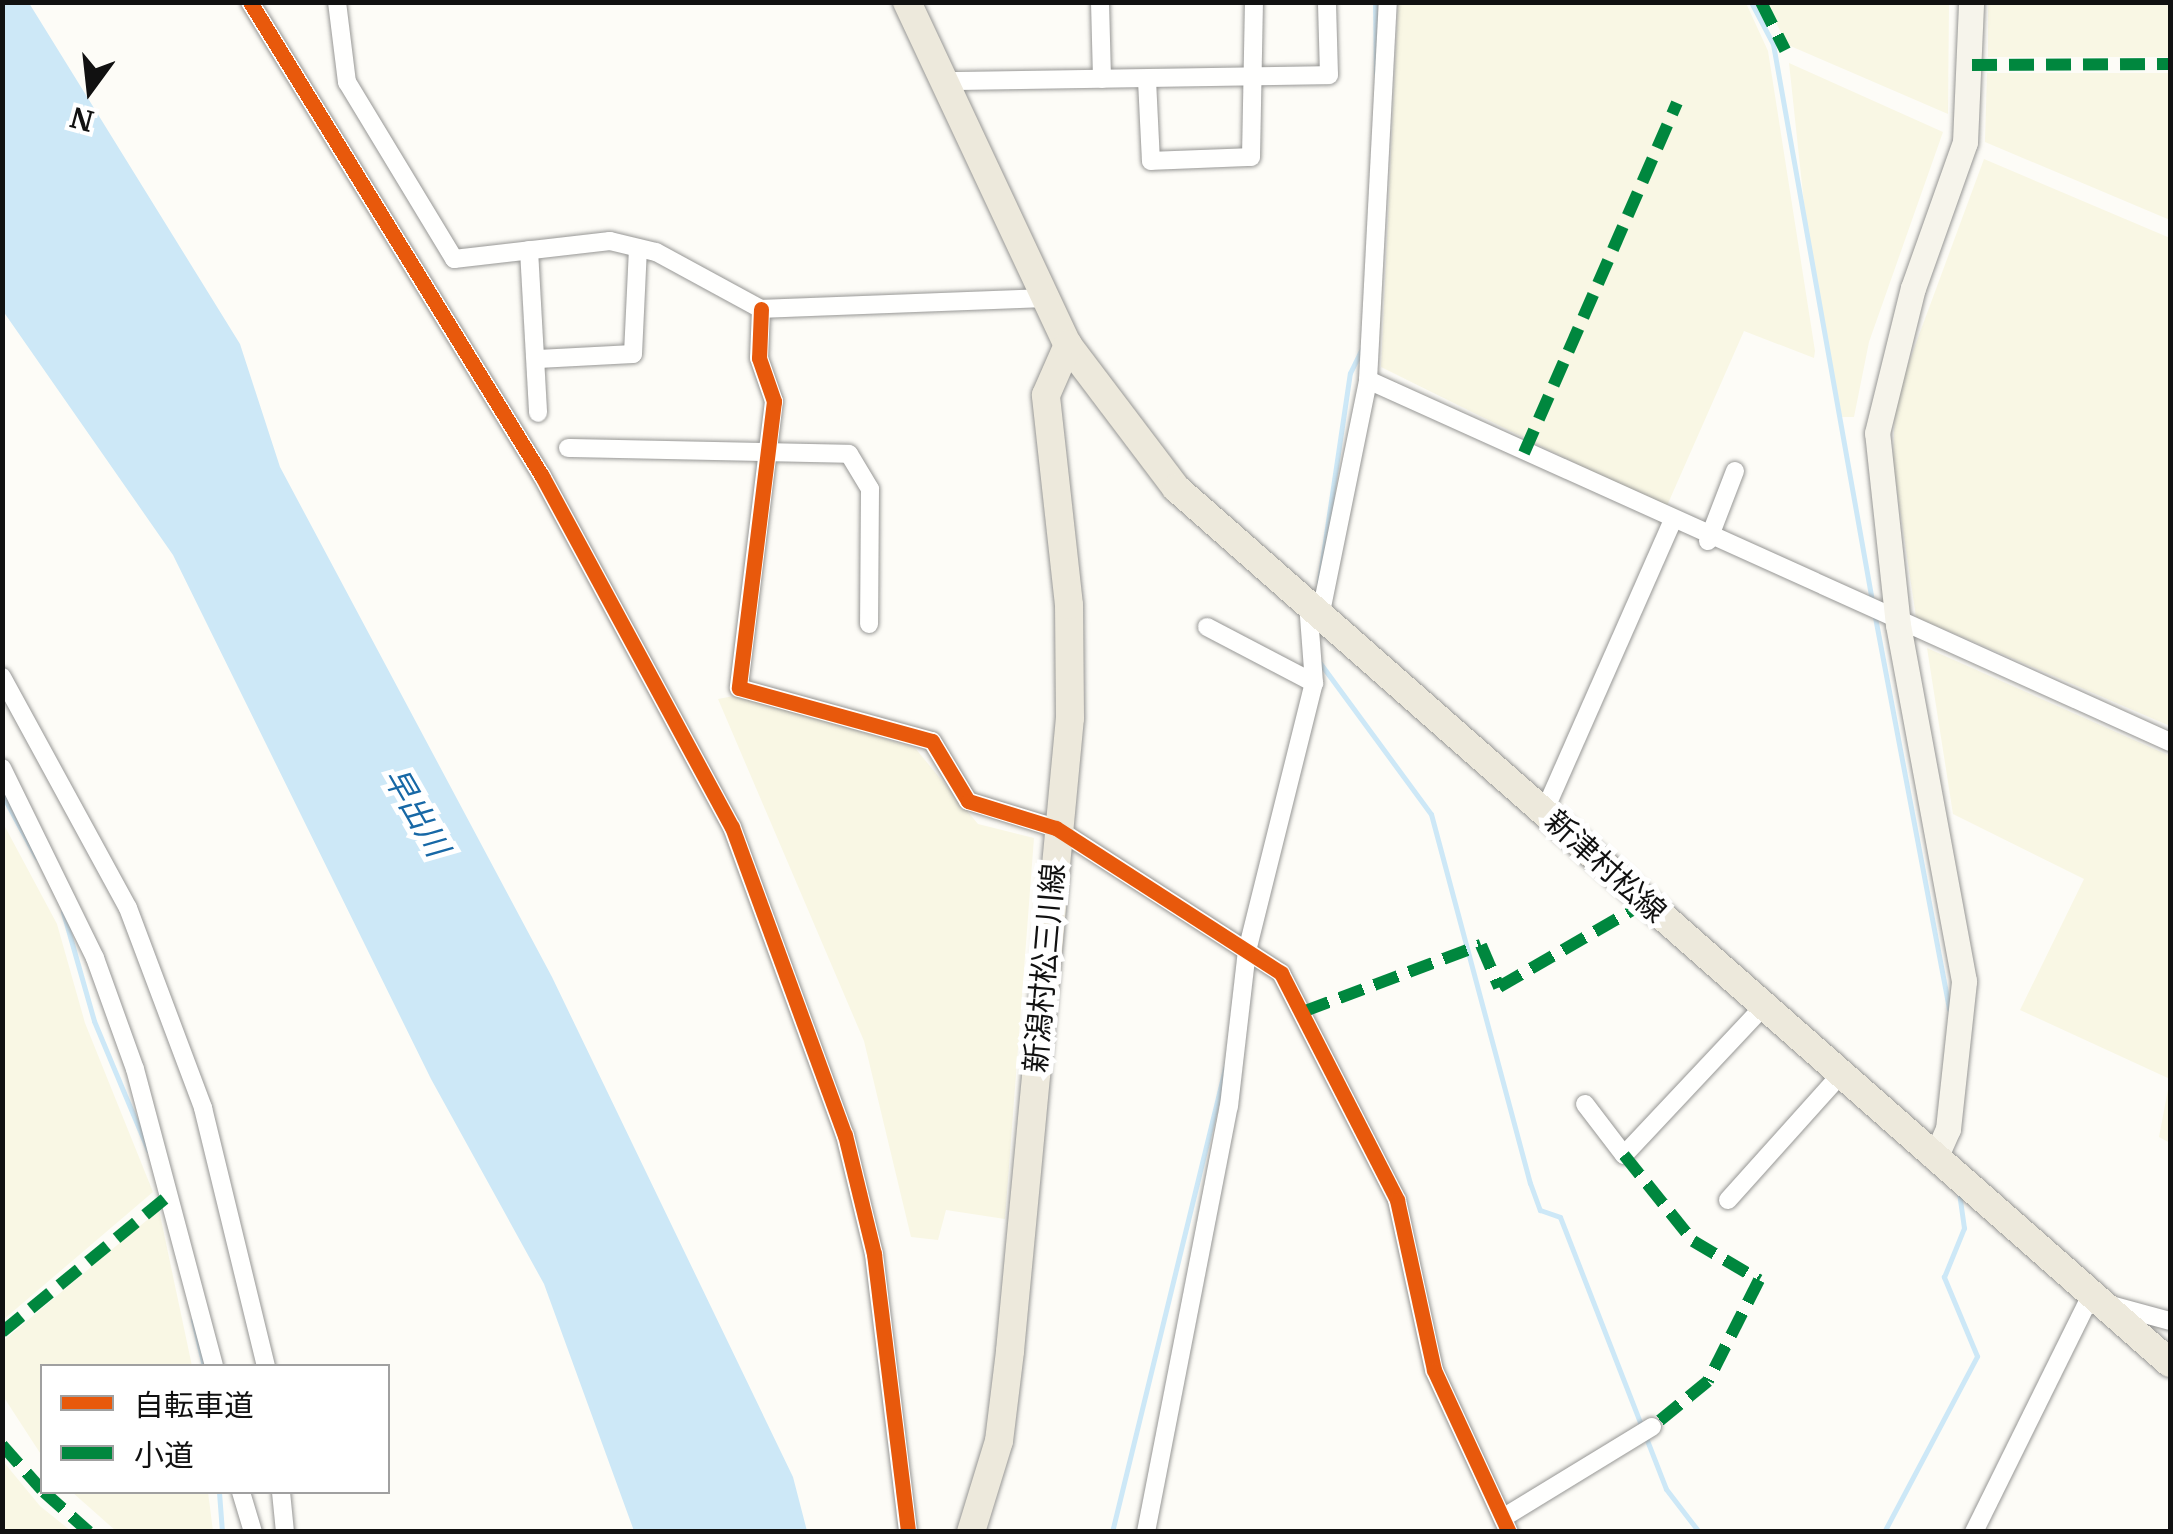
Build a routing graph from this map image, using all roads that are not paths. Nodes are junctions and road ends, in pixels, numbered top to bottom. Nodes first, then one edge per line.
1 (250, 2) edge
2 (337, 2) edge
3 (907, 2) edge
4 (1100, 2) edge
5 (1254, 2) edge
6 (1328, 2) edge
7 (1388, 2) edge
8 (1971, 2) edge
9 (1252, 77) junction
10 (1102, 79) junction
11 (1146, 80) junction
12 (951, 81) junction
13 (638, 248) junction
14 (528, 250) junction
15 (1050, 298) junction
16 (762, 309) junction
17 (1068, 345) junction
18 (538, 360) junction
19 (1368, 380) junction
20 (538, 413) dead end
21 (769, 446) junction
22 (568, 448) dead end
23 (1735, 471) dead end
24 (1672, 522) junction
25 (1708, 541) junction
26 (1314, 608) junction
27 (868, 624) dead end
28 (1898, 626) junction
29 (1207, 627) dead end
30 (2, 677) edge
31 (1314, 683) junction
32 (2170, 742) edge
33 (2, 768) edge
34 (1545, 810) junction
35 (1056, 828) junction
36 (1247, 951) junction
37 (1765, 1005) junction
38 (1842, 1074) junction
39 (1586, 1104) dead end
40 (1935, 1158) junction
41 (1728, 1200) dead end
42 (2090, 1299) junction
43 (2170, 1320) edge
44 (2170, 1362) edge
45 (213, 1364) edge
46 (266, 1364) edge
47 (1652, 1427) dead end
48 (242, 1494) edge
49 (282, 1494) edge
50 (1507, 1524) edge
51 (253, 1532) edge
52 (285, 1532) edge
53 (908, 1532) edge
54 (970, 1532) edge
55 (1146, 1532) edge
56 (1974, 1532) edge

1 - 53 street
2 - 14 street
3 - 12 main road, 新津村松線
4 - 10 street
5 - 9 street
6 - 9 street
7 - 19 street
8 - 28 street
9 - 11 street
9 - 11 street
10 - 11 street
10 - 12 street
12 - 15 main road, 新津村松線
13 - 14 street
13 - 16 street
13 - 18 street
14 - 18 street
15 - 16 street
15 - 17 main road, 新津村松線
16 - 21 street
17 - 26 main road, 新津村松線
17 - 35 main road, 新潟村松三川線
18 - 20 street
19 - 24 street
19 - 26 street
21 - 22 street
21 - 27 street
21 - 35 street
23 - 25 street
24 - 25 street
24 - 34 street
25 - 28 street
26 - 31 street
26 - 34 main road, 新津村松線
28 - 32 street
28 - 40 street
29 - 31 street
30 - 46 street
31 - 36 street
33 - 45 street
34 - 37 main road, 新津村松線
35 - 36 street
35 - 54 main road, 新潟村松三川線
36 - 50 street
36 - 55 street
37 - 38 main road, 新津村松線
37 - 39 street
38 - 40 main road, 新津村松線
38 - 41 street
40 - 42 main road, 新津村松線
42 - 43 street
42 - 44 main road, 新津村松線
42 - 56 street
47 - 50 street
48 - 51 street
49 - 52 street

